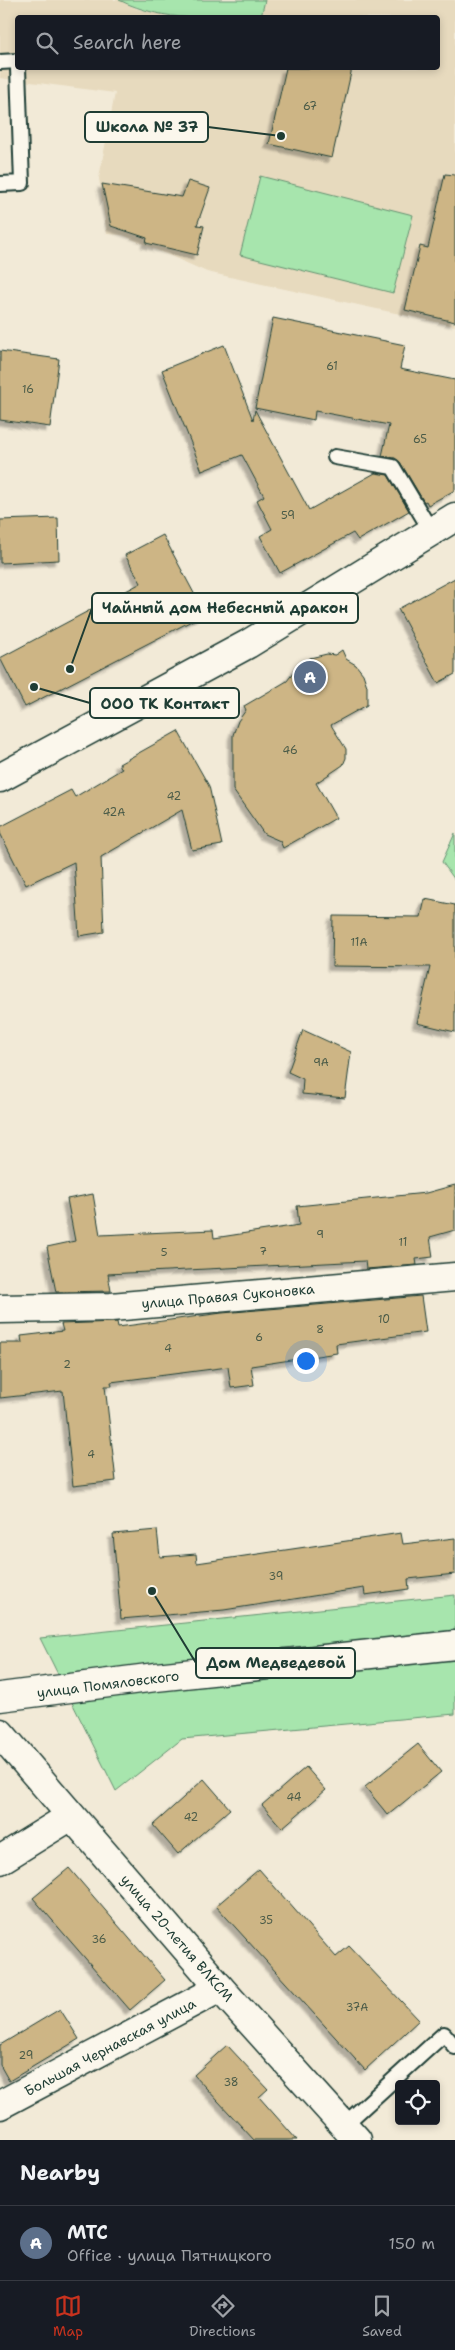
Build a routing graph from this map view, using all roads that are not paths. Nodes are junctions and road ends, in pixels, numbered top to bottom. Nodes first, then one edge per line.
1 (0, 62) edge
2 (15, 62) edge
3 (18, 70) edge
4 (0, 184) edge
5 (335, 457) dead end
6 (455, 517) edge
7 (431, 532) junction
8 (0, 778) edge
9 (455, 1277) edge
10 (0, 1309) edge
11 (455, 1645) edge
12 (0, 1698) edge
13 (0, 1733) edge
14 (71, 1816) junction
15 (0, 1860) edge
16 (220, 1988) junction
17 (455, 2047) edge
18 (0, 2105) edge
19 (350, 2133) edge

1 - 2 lane
3 - 4 lane
5 - 7 lane
6 - 7 street
7 - 8 street
9 - 10 street, улица Правая Суконовка
11 - 12 street, улица Помяловского
13 - 14 street, улица 20-летия ВЛКСМ
14 - 15 street
14 - 16 street, улица 20-летия ВЛКСМ
16 - 18 street, Большая Чернавская улица
16 - 19 street, улица 20-летия ВЛКСМ
17 - 19 lane

